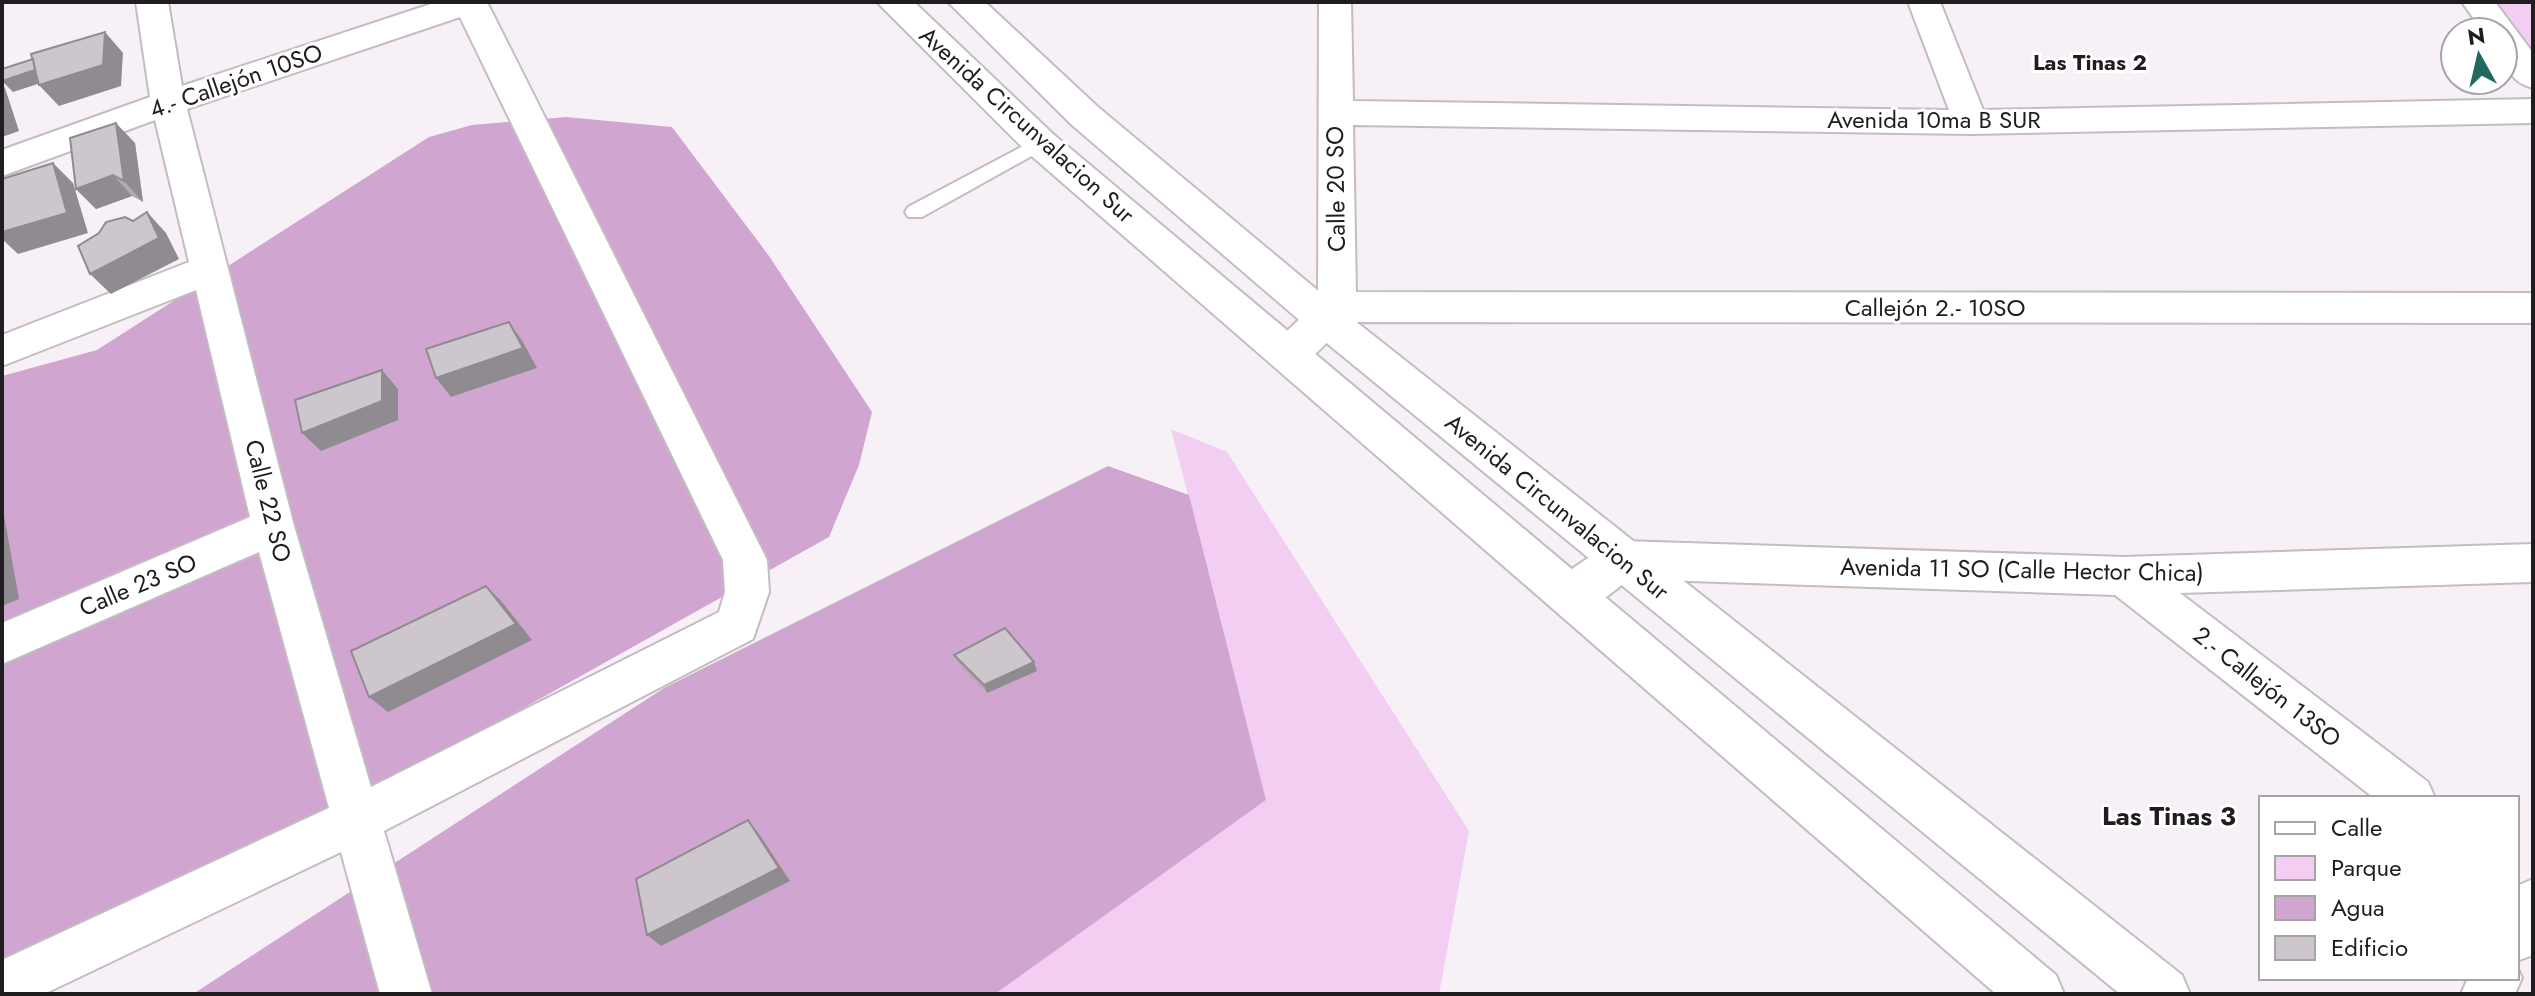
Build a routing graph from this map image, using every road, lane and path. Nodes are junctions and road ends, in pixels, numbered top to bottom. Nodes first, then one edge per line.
1 (152, 2) edge
2 (470, 2) edge
3 (894, 2) edge
4 (965, 2) edge
5 (1335, 2) edge
6 (1924, 2) edge
7 (2519, 58) edge
8 (2533, 77) edge
9 (168, 103) junction
10 (2533, 111) edge
11 (1335, 113) junction
12 (1971, 122) junction
13 (1040, 143) junction
14 (2, 163) edge
15 (915, 212) dead end
16 (211, 269) junction
17 (2533, 308) edge
18 (1332, 313) junction
19 (2, 351) edge
20 (1288, 354) junction
21 (273, 526) junction
22 (1623, 560) junction
23 (2533, 563) edge
24 (2124, 576) junction
25 (1571, 596) junction
26 (2, 644) edge
27 (2408, 796) edge
28 (356, 820) junction
29 (2533, 904) edge
30 (2519, 932) edge
31 (2, 987) edge
32 (2156, 992) edge
33 (406, 994) edge
34 (2037, 994) edge

1 - 9 street, Calle 22 SO
2 - 9 street, 4.- Callejón 10SO
2 - 28 street
3 - 13 main road, Avenida Circunvalacion Sur
4 - 18 main road, Avenida Circunvalacion Sur
5 - 11 street, Calle 20 SO
6 - 12 street
7 - 8 street
9 - 14 street, 4.- Callejón 10SO
9 - 16 street, Calle 22 SO
10 - 12 street, Avenida 10ma B SUR
11 - 12 street, Avenida 10ma B SUR
11 - 18 street, Calle 20 SO
13 - 15 lane
13 - 20 main road, Avenida Circunvalacion Sur
16 - 19 street
16 - 21 street, Calle 22 SO
17 - 18 street, Callejón 2.- 10SO
18 - 20 street
18 - 22 main road, Avenida Circunvalacion Sur
20 - 25 main road, Avenida Circunvalacion Sur
21 - 26 street, Calle 23 SO
21 - 28 street, Calle 22 SO
22 - 24 street, Avenida 11 SO (Calle Hector Chica)
22 - 25 street
22 - 32 main road, Avenida Circunvalacion Sur
23 - 24 street, Avenida 11 SO (Calle Hector Chica)
24 - 27 street, 2.- Callejón 13SO
25 - 34 main road, Avenida Circunvalacion Sur
28 - 31 street
28 - 33 street, Calle 22 SO
29 - 30 street

